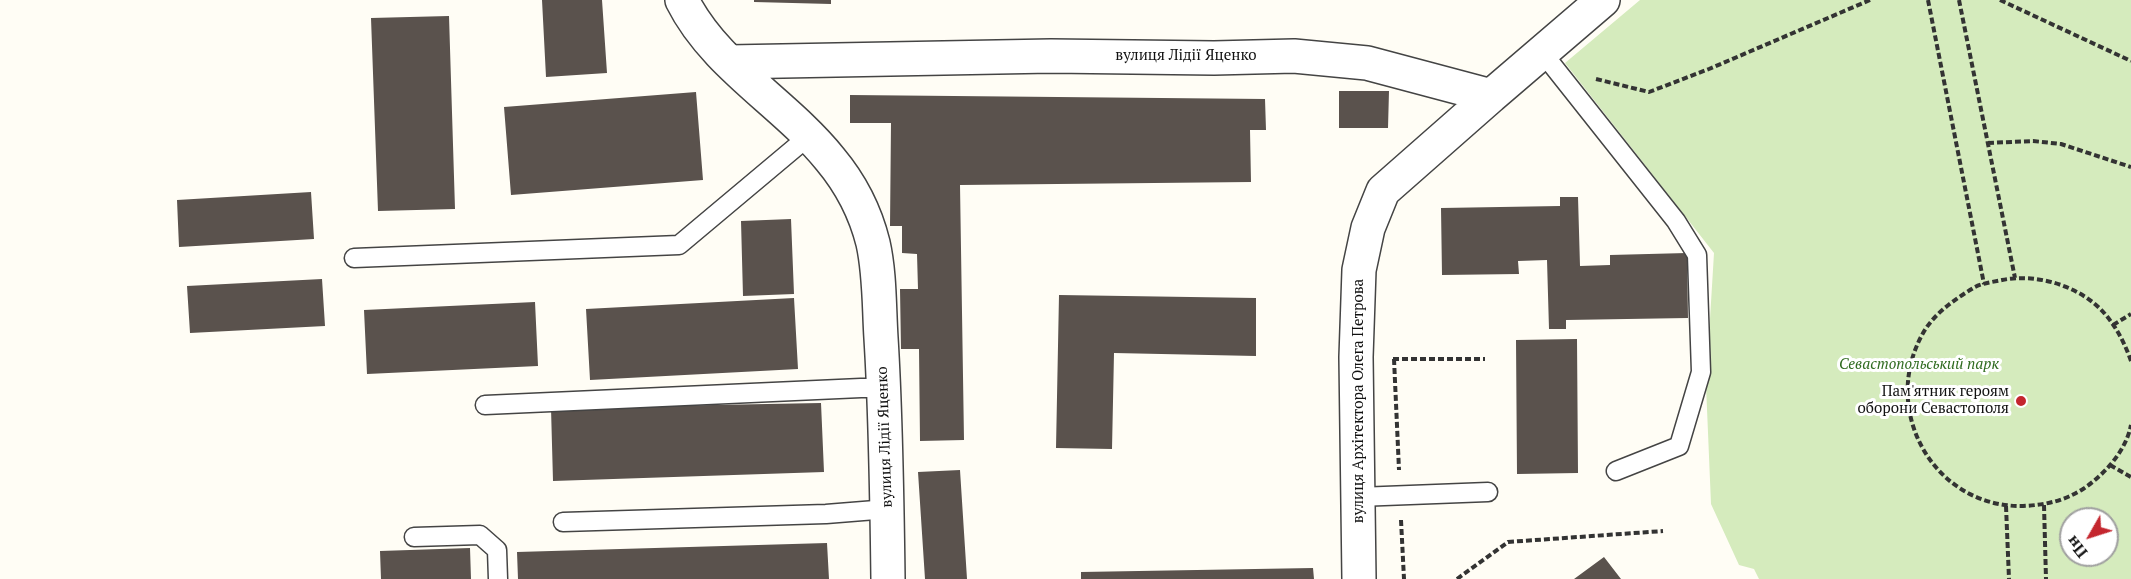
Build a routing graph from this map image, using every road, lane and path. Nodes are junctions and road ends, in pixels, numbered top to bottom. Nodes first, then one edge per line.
1 (682, 0) edge
2 (1603, 0) edge
3 (1870, 0) edge
4 (1928, 0) edge
5 (1959, 0) edge
6 (2000, 0) edge
7 (1549, 61) junction
8 (2131, 61) edge
9 (729, 62) junction
10 (1491, 96) junction
11 (809, 136) junction
12 (1988, 143) junction
13 (2131, 167) edge
14 (354, 258) dead end
15 (2015, 278) junction
16 (1984, 284) junction
17 (2131, 314) edge
18 (2113, 325) junction
19 (2129, 352) edge
20 (1356, 357) junction
21 (1485, 359) dead end
22 (2131, 361) edge
23 (885, 388) junction
24 (485, 405) dead end
25 (2131, 425) edge
26 (2110, 465) junction
27 (1616, 471) dead end
28 (2131, 477) edge
29 (1488, 492) dead end
30 (1358, 497) junction
31 (2044, 505) junction
32 (2006, 506) junction
33 (888, 510) junction
34 (563, 522) dead end
35 (1663, 531) dead end
36 (414, 537) dead end
37 (498, 579) edge
38 (888, 579) edge
39 (1359, 579) edge
40 (1457, 579) edge
41 (2009, 579) edge
42 (2046, 579) edge

1 - 9 street, вулиця Лідії Яценко
2 - 7 street
3 - 7 path
4 - 16 path
5 - 12 path
6 - 8 path
7 - 10 street
7 - 27 lane
9 - 10 street, вулиця Лідії Яценко
9 - 11 street, вулиця Лідії Яценко
10 - 20 street, вулиця Архітектора Олега Петрова
11 - 14 lane
11 - 23 street, вулиця Лідії Яценко
12 - 13 path
12 - 15 path
15 - 16 path
15 - 18 path
16 - 32 path
17 - 18 path
18 - 19 path
19 - 22 path
20 - 21 path
20 - 30 street, вулиця Архітектора Олега Петрова
23 - 24 lane
23 - 33 street, вулиця Лідії Яценко
25 - 26 path
26 - 28 path
26 - 31 path
29 - 30 lane
30 - 39 street, вулиця Архітектора Олега Петрова
31 - 32 path
31 - 42 path
32 - 41 path
33 - 34 lane
33 - 38 street, вулиця Лідії Яценко
35 - 40 path
36 - 37 lane

